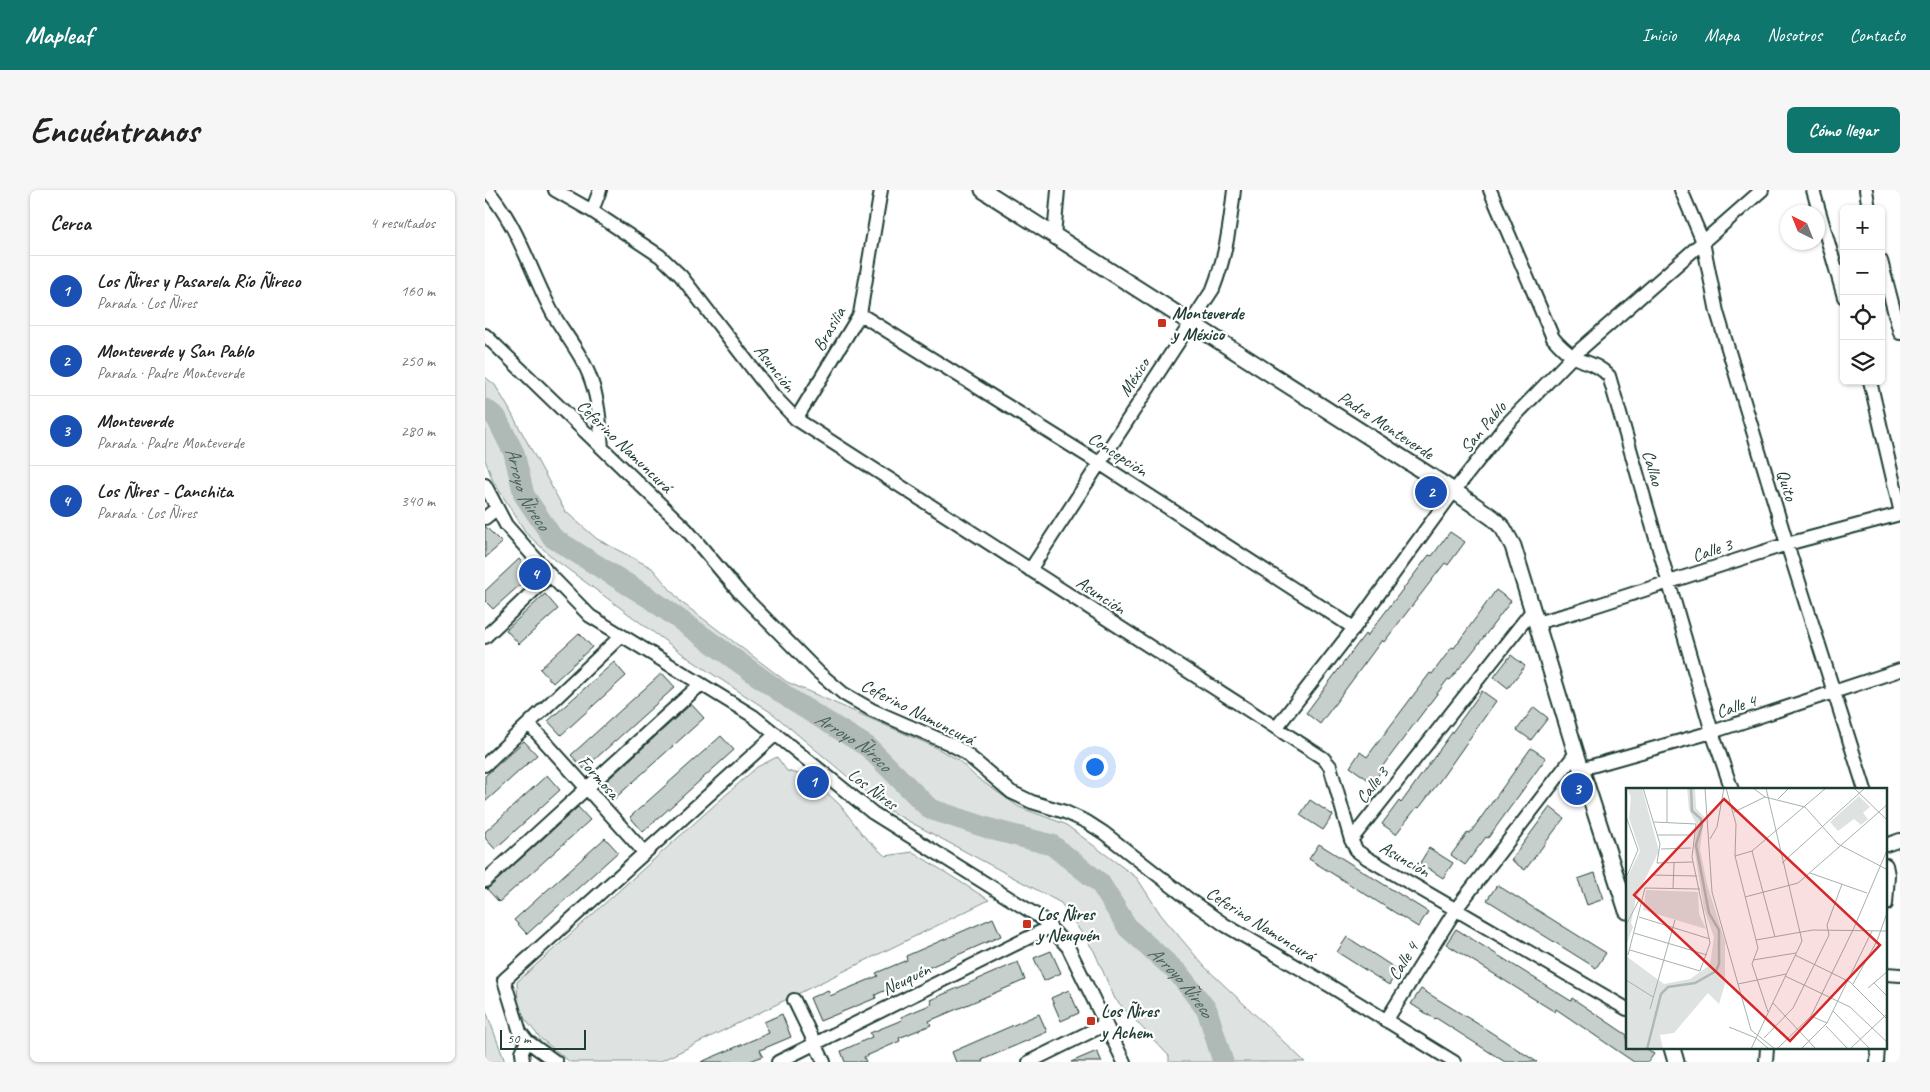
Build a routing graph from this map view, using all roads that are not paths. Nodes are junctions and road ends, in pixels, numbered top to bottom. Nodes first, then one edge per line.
1 (487, 190) edge
2 (555, 190) edge
3 (599, 190) edge
4 (881, 190) edge
5 (983, 190) edge
6 (1058, 190) edge
7 (1234, 190) edge
8 (1490, 190) edge
9 (1681, 190) edge
10 (1762, 190) edge
11 (1813, 190) edge
12 (1866, 190) edge
13 (1868, 205) edge
14 (592, 211) junction
15 (1054, 236) junction
16 (1703, 242) junction
17 (1885, 276) edge
18 (1843, 295) edge
19 (860, 314) junction
20 (1191, 322) junction
21 (1900, 334) edge
22 (485, 335) edge
23 (1573, 356) junction
24 (1871, 385) edge
25 (796, 419) junction
26 (602, 448) junction
27 (1099, 462) junction
28 (485, 485) edge
29 (1454, 490) junction
30 (496, 509) junction
31 (1900, 509) edge
32 (1900, 514) edge
33 (485, 518) edge
34 (1787, 544) junction
35 (1030, 570) junction
36 (550, 576) junction
37 (1668, 582) junction
38 (1534, 617) junction
39 (1354, 628) junction
40 (621, 636) junction
41 (485, 637) edge
42 (1900, 670) edge
43 (701, 684) junction
44 (1833, 692) junction
45 (529, 724) junction
46 (1276, 728) junction
47 (1712, 732) junction
48 (776, 734) junction
49 (1576, 753) junction
50 (485, 765) edge
51 (1581, 769) junction
52 (1731, 788) edge
53 (1864, 788) edge
54 (587, 789) junction
55 (1351, 840) junction
56 (1900, 840) edge
57 (1887, 845) edge
58 (644, 852) junction
59 (1887, 870) edge
60 (485, 881) edge
61 (1887, 890) edge
62 (1626, 907) edge
63 (1456, 909) junction
64 (1050, 927) junction
65 (1887, 974) edge
66 (1900, 975) edge
67 (795, 1000) dead end
68 (1626, 1008) edge
69 (1386, 1021) junction
70 (1106, 1024) junction
71 (527, 1041) junction
72 (815, 1044) junction
73 (1672, 1050) edge
74 (523, 1062) edge
75 (556, 1062) edge
76 (778, 1062) edge
77 (825, 1062) edge
78 (1029, 1062) edge
79 (1124, 1062) edge
80 (1454, 1062) edge
81 (1676, 1062) edge

1 - 26 street
2 - 14 street, Asunción
3 - 14 street
4 - 19 street, Brasilia
5 - 15 street, Padre Monteverde
6 - 15 street
7 - 20 street, México
8 - 23 street, Callao
9 - 16 street, Quito
10 - 16 street, San Pablo
11 - 18 street
12 - 13 street
14 - 25 street, Asunción
15 - 20 street, Padre Monteverde
16 - 23 street, San Pablo
16 - 34 street, Quito
17 - 21 street
19 - 25 street, Brasilia
19 - 27 street, Concepción
20 - 27 street, México
20 - 29 street, Padre Monteverde
22 - 26 street, Ceferino Namuncurá
23 - 29 street, San Pablo
23 - 37 street, Callao
24 - 31 street
25 - 35 street, Asunción
26 - 69 street, Ceferino Namuncurá
27 - 35 street, México
27 - 39 street, Concepción
28 - 30 street, Los Ñires
29 - 38 street, Padre Monteverde
29 - 39 street, San Pablo
30 - 33 street
30 - 36 street, Los Ñires
32 - 34 street, Calle 3
34 - 37 street, Calle 3
34 - 44 street, Quito
35 - 46 street, Asunción
36 - 40 street, Los Ñires
36 - 41 street
37 - 38 street, Calle 3
37 - 47 street, Callao
38 - 49 street, Padre Monteverde
38 - 55 street, Calle 3
39 - 46 street, San Pablo
40 - 43 street, Los Ñires
40 - 45 street
42 - 44 street, Calle 4
43 - 48 street, Los Ñires
43 - 54 street
44 - 47 street, Calle 4
44 - 53 street, Quito
45 - 50 street
45 - 54 street, Formosa
46 - 55 street, Asunción
47 - 51 street, Calle 4
47 - 52 street, Callao
48 - 58 street
48 - 64 street, Los Ñires
49 - 51 street, Padre Monteverde
49 - 63 street, Calle 4
51 - 62 street, Padre Monteverde
54 - 58 street, Formosa
54 - 60 street
55 - 63 street, Asunción
56 - 57 street
58 - 71 street
59 - 61 street
63 - 68 street, Asunción
63 - 69 street, Calle 4
64 - 70 street, Los Ñires
64 - 72 street, Neuquén
65 - 66 street
67 - 72 street
69 - 80 street, Ceferino Namuncurá
70 - 78 street
70 - 79 street, Los Ñires
71 - 74 street
71 - 75 street
72 - 76 street, Neuquén
72 - 77 street
73 - 81 street

